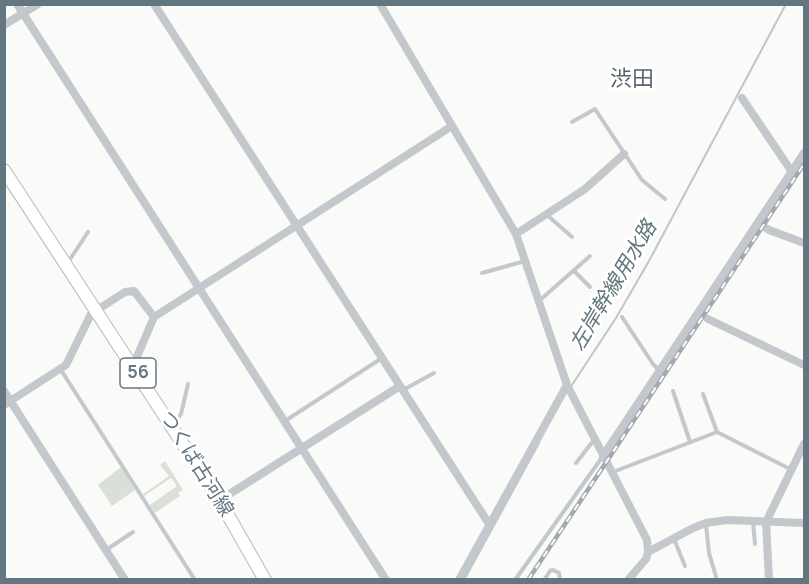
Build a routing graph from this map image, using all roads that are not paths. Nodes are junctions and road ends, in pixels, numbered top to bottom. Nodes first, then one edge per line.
1 (17, 4) edge
2 (38, 4) edge
3 (153, 4) edge
4 (380, 4) edge
5 (23, 14) junction
6 (4, 25) edge
7 (742, 98) dead end
8 (572, 122) dead end
9 (452, 126) junction
10 (804, 153) edge
11 (624, 154) junction
12 (4, 170) edge
13 (792, 172) junction
14 (665, 199) dead end
15 (546, 215) junction
16 (758, 223) junction
17 (297, 226) junction
18 (88, 232) dead end
19 (516, 234) junction
20 (572, 237) dead end
21 (804, 243) edge
22 (590, 256) dead end
23 (525, 261) junction
24 (67, 265) junction
25 (574, 270) junction
26 (482, 273) dead end
27 (590, 287) dead end
28 (201, 288) junction
29 (538, 301) junction
30 (96, 310) junction
31 (154, 317) junction
32 (622, 317) dead end
33 (708, 319) dead end
34 (382, 358) junction
35 (804, 365) edge
36 (133, 366) junction
37 (61, 370) junction
38 (660, 371) junction
39 (434, 373) dead end
40 (188, 384) dead end
41 (567, 385) junction
42 (401, 388) junction
43 (673, 391) dead end
44 (4, 392) edge
45 (703, 394) dead end
46 (8, 403) edge
47 (285, 421) junction
48 (172, 426) junction
49 (717, 432) junction
50 (595, 439) junction
51 (690, 442) junction
52 (804, 444) edge
53 (302, 448) junction
54 (603, 456) junction
55 (576, 463) dead end
56 (792, 470) junction
57 (612, 472) junction
58 (220, 501) junction
59 (753, 522) junction
60 (766, 522) junction
61 (804, 523) edge
62 (489, 524) junction
63 (706, 524) junction
64 (133, 532) dead end
65 (674, 538) junction
66 (755, 544) dead end
67 (106, 550) junction
68 (648, 552) junction
69 (685, 566) dead end
70 (125, 579) edge
71 (195, 579) edge
72 (265, 579) edge
73 (386, 579) edge
74 (459, 579) edge
75 (515, 579) edge
76 (544, 579) edge
77 (560, 579) edge
78 (628, 579) edge
79 (717, 579) edge
80 (769, 579) edge

1 - 5 street
2 - 5 street
3 - 17 street
4 - 9 street
5 - 6 street
5 - 28 street
7 - 13 street
8 - 11 lane
9 - 17 street
9 - 19 street
10 - 13 street
11 - 14 lane
11 - 15 street
12 - 24 main road, つくば古河線 / 56
13 - 16 street
15 - 19 street
15 - 20 lane
16 - 21 street
16 - 38 street
17 - 28 street
17 - 34 street
18 - 24 lane
19 - 23 street
22 - 25 lane
23 - 26 lane
23 - 29 street
24 - 30 main road, つくば古河線 / 56
25 - 27 lane
25 - 29 lane
28 - 31 street
28 - 47 street
29 - 41 street
30 - 31 street
30 - 36 main road, つくば古河線 / 56
30 - 37 street
31 - 36 street
32 - 38 lane
33 - 35 street
34 - 42 street
34 - 47 lane
36 - 48 main road, つくば古河線 / 56
37 - 46 street
37 - 71 lane
38 - 54 street
39 - 42 lane
40 - 48 lane
41 - 50 street
41 - 62 street
42 - 53 street
42 - 62 street
43 - 51 lane
44 - 46 street
45 - 49 lane
46 - 67 street
47 - 53 street
48 - 58 main road, つくば古河線 / 56
49 - 51 lane
49 - 56 lane
50 - 54 street
50 - 55 lane
51 - 57 lane
52 - 56 street
53 - 58 street
53 - 73 street
54 - 57 street
54 - 75 lane
56 - 60 street
57 - 68 street
58 - 72 main road, つくば古河線 / 56
59 - 60 street
59 - 63 street
59 - 66 lane
60 - 61 street
60 - 80 street
62 - 74 street
63 - 65 street
63 - 79 lane
64 - 67 lane
65 - 68 street
65 - 69 lane
67 - 70 street
68 - 78 street
76 - 77 lane

